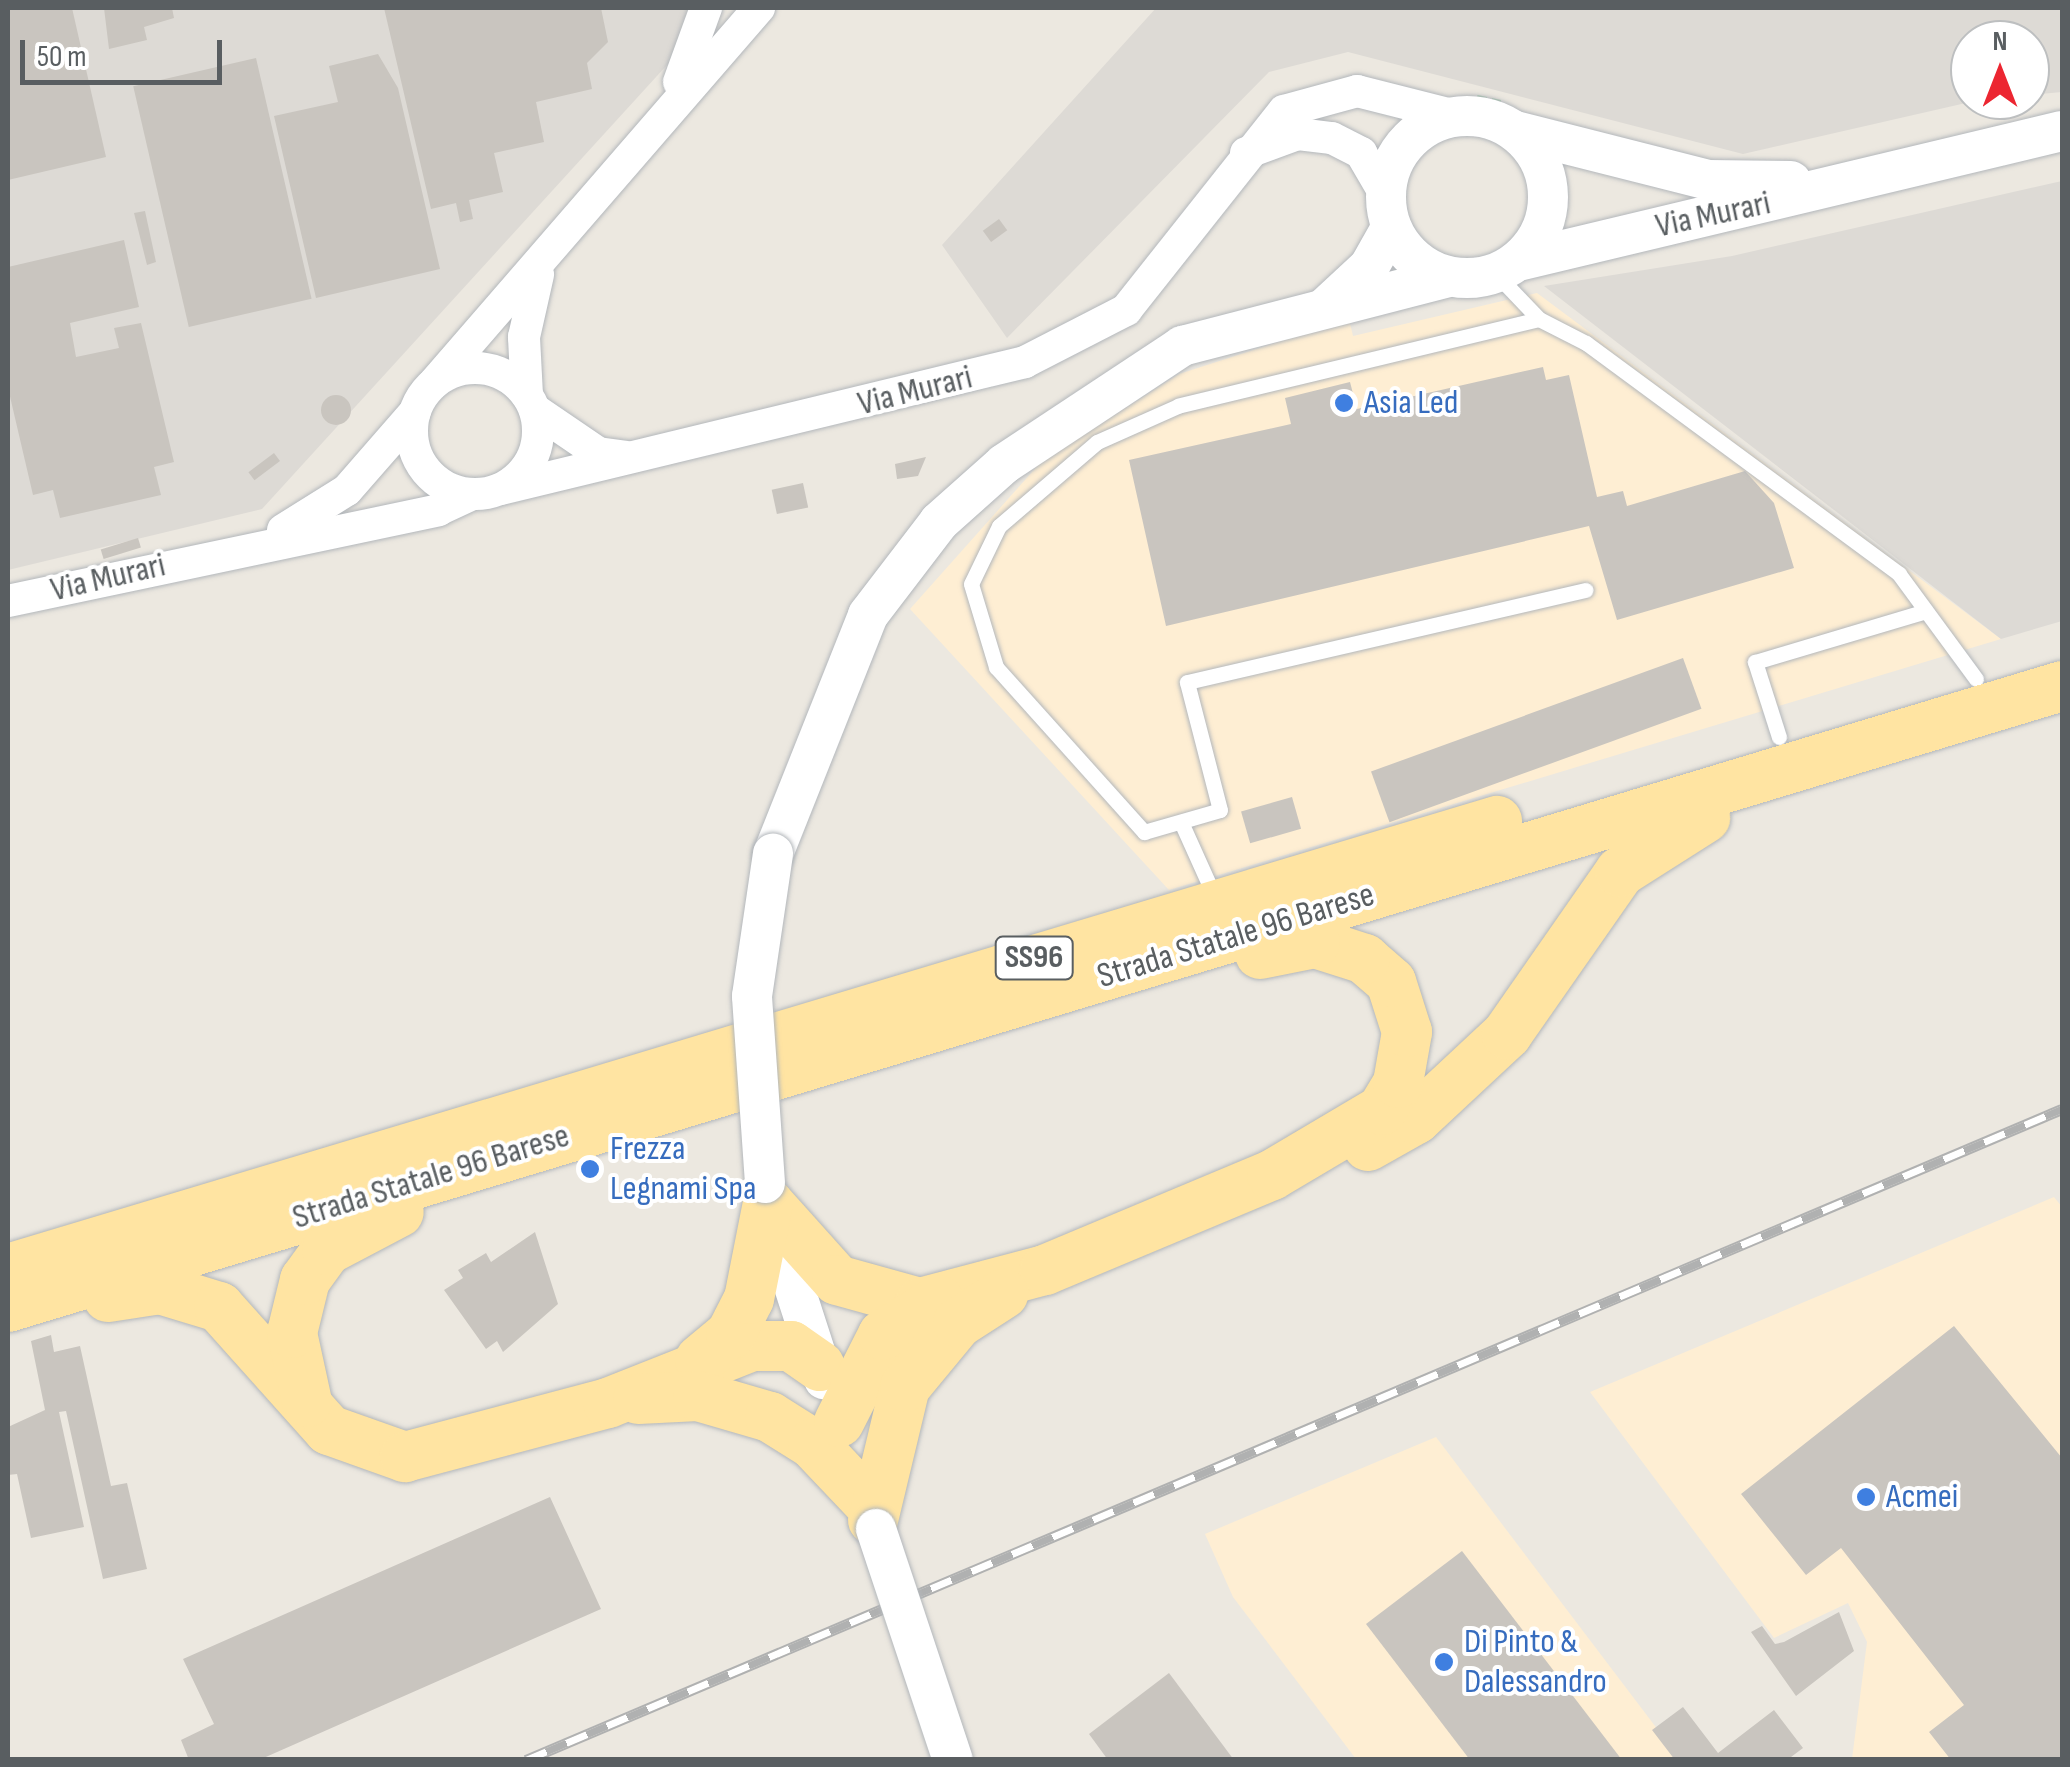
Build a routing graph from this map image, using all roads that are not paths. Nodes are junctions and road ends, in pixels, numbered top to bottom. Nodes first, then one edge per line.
1 (706, 8) edge
2 (759, 8) edge
3 (1456, 105) junction
4 (1512, 118) junction
5 (652, 130) junction
6 (2062, 131) edge
7 (1246, 154) junction
8 (1850, 178) junction
9 (1388, 211) junction
10 (540, 266) junction
11 (1507, 267) junction
12 (1448, 277) junction
13 (1327, 306) junction
14 (1539, 320) junction
15 (435, 382) junction
16 (531, 403) junction
17 (415, 412) junction
18 (631, 458) junction
19 (486, 492) junction
20 (267, 541) junction
21 (1586, 590) dead end
22 (8, 601) edge
23 (1926, 611) junction
24 (2062, 654) edge
25 (1976, 679) junction
26 (2062, 686) edge
27 (1936, 724) junction
28 (1779, 738) junction
29 (1181, 822) junction
30 (1217, 904) junction
31 (987, 1012) junction
32 (712, 1092) junction
33 (1272, 1175) junction
34 (766, 1193) junction
35 (8, 1269) edge
36 (1045, 1270) junction
37 (939, 1300) junction
38 (8, 1307) edge
39 (8, 1326) edge
40 (700, 1360) junction
41 (820, 1366) junction
42 (608, 1403) junction
43 (308, 1407) junction
44 (838, 1422) junction
45 (872, 1517) junction
46 (953, 1760) edge

1 - 5 street
2 - 5 street
3 - 4 street, Via Murari
3 - 7 street, Via Murari
3 - 9 street
4 - 8 street, Via Murari
4 - 11 street
5 - 10 street
6 - 8 street, Via Murari
7 - 9 street
7 - 18 street, Via Murari
8 - 11 street, Via Murari
9 - 12 street
9 - 13 street
10 - 15 street, Via Murari
10 - 16 street, Via Murari
11 - 12 street, Via Murari
11 - 14 lane
12 - 13 street, Via Murari
13 - 34 street, Via Murari, bridge
14 - 23 lane
14 - 29 lane
15 - 16 street
15 - 17 street, Via Murari
16 - 18 street
16 - 19 street, Via Murari
17 - 19 street
17 - 20 street, Via Murari
18 - 19 street, Via Murari
19 - 20 street, Via Murari
20 - 22 street, Via Murari
21 - 29 lane
23 - 25 lane
23 - 28 lane
24 - 25 main road, Strada Statale 96 Barese / SS96
25 - 28 main road, Strada Statale 96 Barese / SS96
26 - 27 main road, Strada Statale 96 Barese / SS96
27 - 31 main road, Strada Statale 96 Barese / SS96
27 - 33 main road
28 - 30 main road, Strada Statale 96 Barese / SS96
29 - 30 lane
30 - 35 main road, Strada Statale 96 Barese / SS96
31 - 32 main road, Strada Statale 96 Barese / SS96
31 - 33 main road
32 - 38 main road, Strada Statale 96 Barese / SS96
32 - 43 main road
33 - 36 main road
34 - 37 main road
34 - 40 main road
34 - 41 street, Via Murari
36 - 37 main road
36 - 45 main road
37 - 44 main road
39 - 43 main road
40 - 41 main road
40 - 42 main road
41 - 44 street, Via Murari
42 - 43 main road
42 - 45 main road
44 - 45 street, Via Murari
45 - 46 street, Via Murari, bridge

